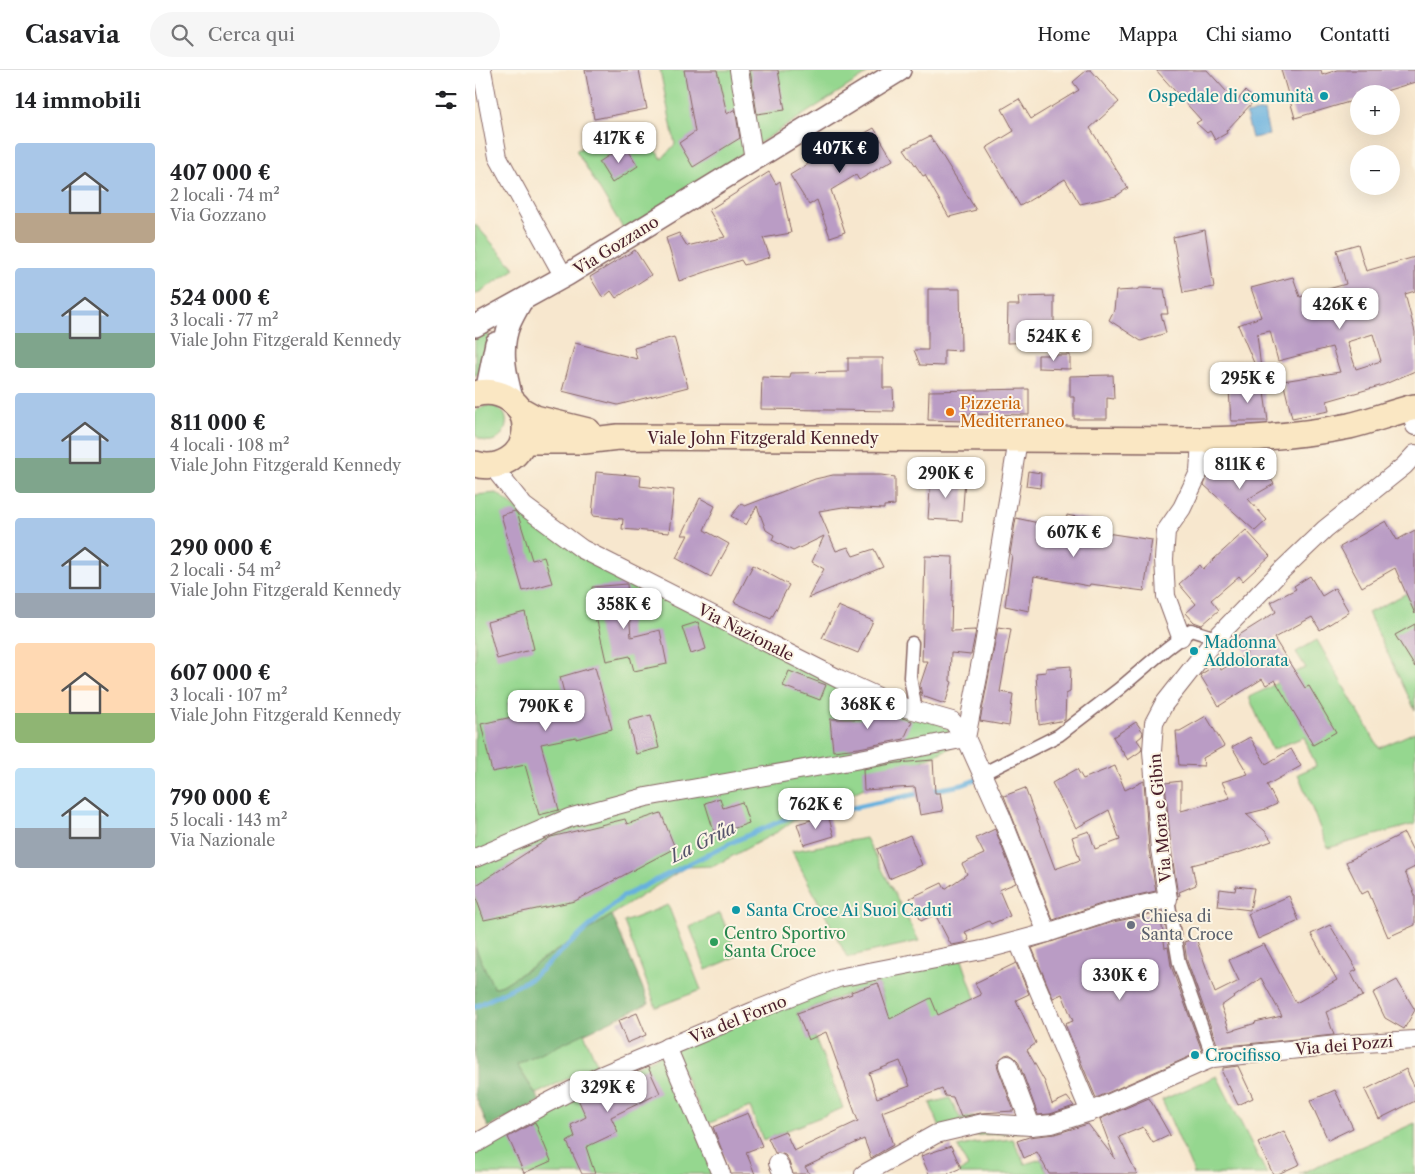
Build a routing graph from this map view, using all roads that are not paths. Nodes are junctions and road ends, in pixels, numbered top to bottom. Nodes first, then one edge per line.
1 (482, 70) edge
2 (739, 70) edge
3 (894, 72) edge
4 (754, 159) junction
5 (564, 277) junction
6 (521, 302) junction
7 (475, 326) edge
8 (478, 393) edge
9 (516, 405) junction
10 (1414, 413) edge
11 (618, 437) junction
12 (1018, 440) junction
13 (1201, 440) junction
14 (523, 441) junction
15 (1415, 454) edge
16 (483, 465) edge
17 (1181, 638) junction
18 (1216, 638) junction
19 (912, 644) dead end
20 (916, 711) junction
21 (966, 738) junction
22 (982, 774) junction
23 (475, 858) edge
24 (1168, 899) junction
25 (1047, 933) junction
26 (1018, 941) junction
27 (1415, 1040) edge
28 (667, 1047) junction
29 (1213, 1058) junction
30 (1008, 1065) dead end
31 (1090, 1112) junction
32 (1031, 1126) junction
33 (475, 1144) edge
34 (721, 1174) edge
35 (864, 1174) edge

1 - 5 street
2 - 4 street
3 - 4 street, Via Gozzano
4 - 5 street, Via Gozzano
5 - 6 street, Via Gozzano
6 - 7 street, Via Gozzano
6 - 8 street
6 - 9 street
8 - 9 main road, Viale John Fitzgerald Kennedy
9 - 11 main road, Viale John Fitzgerald Kennedy
9 - 14 main road
10 - 13 main road, Viale John Fitzgerald Kennedy
11 - 12 main road, Viale John Fitzgerald Kennedy
11 - 14 main road, Viale John Fitzgerald Kennedy
12 - 13 main road, Viale John Fitzgerald Kennedy
12 - 21 street
13 - 17 street
14 - 16 main road
15 - 18 street, Via Mora e Gibin
16 - 20 street, Via Nazionale
17 - 18 street
17 - 22 street
18 - 24 street, Via Mora e Gibin
19 - 20 street
20 - 21 street, Via Nazionale
21 - 22 street, Via Nazionale
21 - 23 street
22 - 25 street, Via Nazionale
24 - 25 street, Via del Forno
24 - 29 street, Via Mora e Gibin
25 - 26 street, Via del Forno
26 - 28 street, Via del Forno
26 - 31 street
27 - 29 street, Via dei Pozzi
28 - 33 street, Via del Forno
28 - 34 street
29 - 31 street
30 - 32 street
31 - 32 street
32 - 35 street

